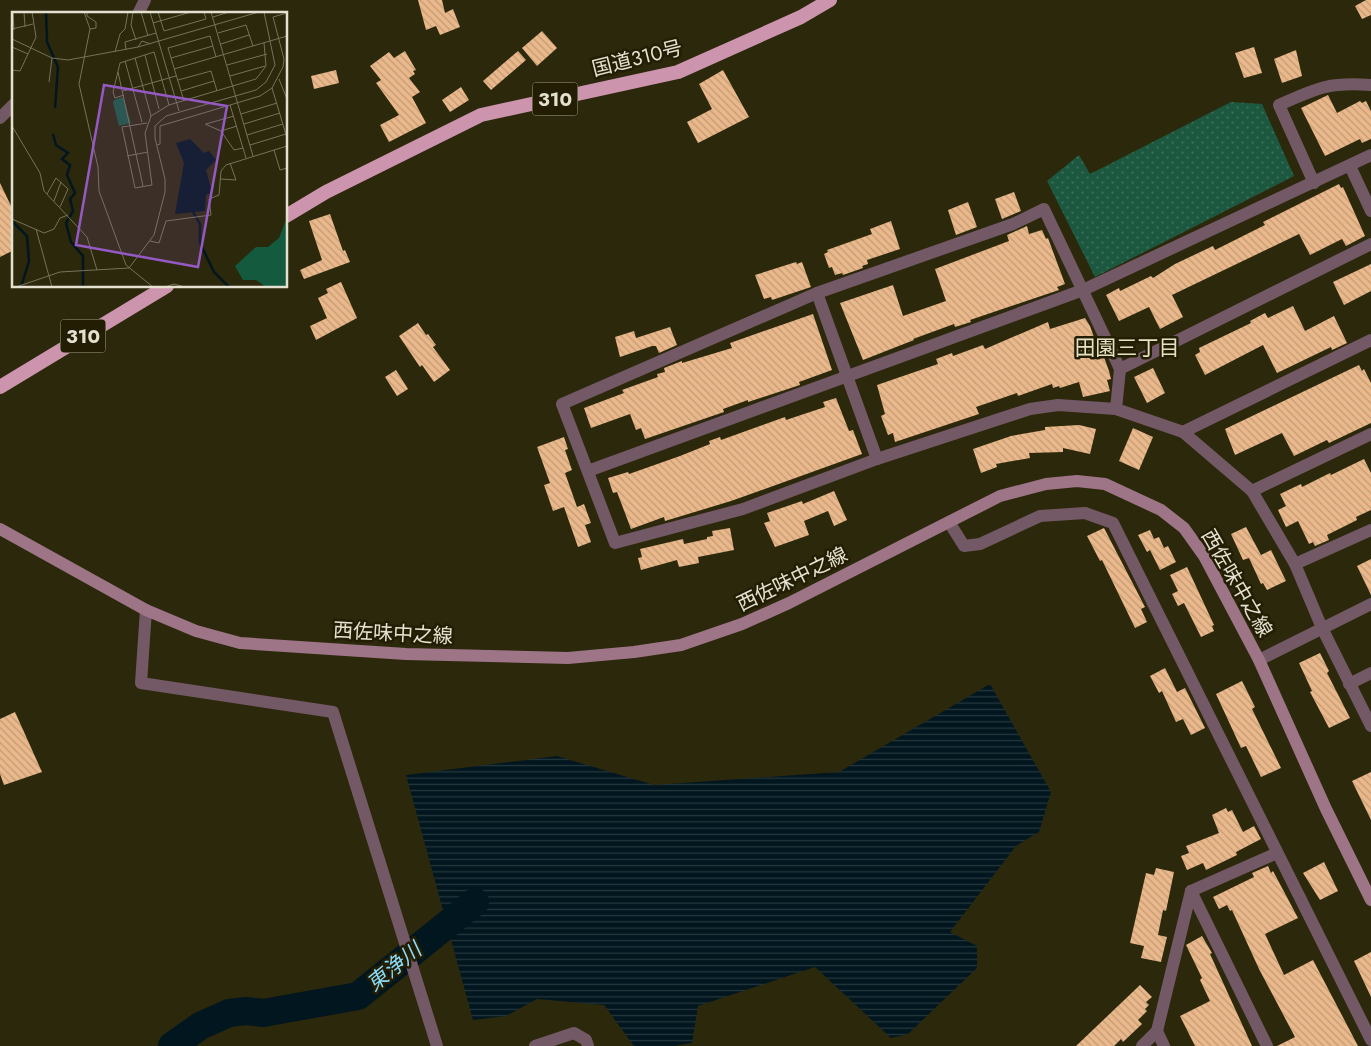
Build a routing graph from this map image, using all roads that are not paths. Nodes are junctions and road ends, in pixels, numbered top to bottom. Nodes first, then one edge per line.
1 (145, 0) edge
2 (830, 0) edge
3 (139, 12) edge
4 (1371, 85) edge
5 (12, 106) edge
6 (0, 118) edge
7 (1371, 155) edge
8 (1350, 166) junction
9 (1314, 183) junction
10 (1371, 211) edge
11 (288, 215) edge
12 (1371, 244) edge
13 (164, 288) edge
14 (1083, 290) junction
15 (817, 293) junction
16 (1371, 340) edge
17 (1120, 369) junction
18 (848, 376) junction
19 (0, 387) edge
20 (1116, 409) junction
21 (1183, 432) junction
22 (1371, 434) edge
23 (877, 459) junction
24 (588, 471) junction
25 (1252, 491) junction
26 (949, 522) junction
27 (0, 529) edge
28 (1371, 530) edge
29 (1295, 564) junction
30 (1371, 604) edge
31 (146, 610) junction
32 (1322, 628) junction
33 (1259, 660) junction
34 (1371, 673) edge
35 (1350, 684) junction
36 (1371, 726) edge
37 (1277, 853) junction
38 (1191, 892) junction
39 (1371, 900) edge
40 (1156, 1032) junction
41 (1371, 1040) edge
42 (437, 1046) edge
43 (535, 1046) edge
44 (588, 1046) edge
45 (1142, 1046) edge
46 (1164, 1046) edge
47 (1267, 1046) edge

1 - 3 street
2 - 11 highway, 国道310号 / 310
4 - 9 street
5 - 6 street
7 - 8 street
8 - 9 street
8 - 10 street
9 - 14 street
12 - 17 street
13 - 19 highway, 310
14 - 15 street
14 - 17 street
14 - 18 street
15 - 18 street
15 - 24 street
16 - 21 street
17 - 20 street
18 - 23 street
18 - 24 street
20 - 21 street
20 - 23 street
21 - 25 street
22 - 25 street
23 - 24 street
25 - 29 street
26 - 31 main road, 西佐味中之線
26 - 33 main road, 西佐味中之線
26 - 37 street
27 - 31 main road, 西佐味中之線
28 - 29 street
29 - 32 street
30 - 32 street
31 - 42 street
32 - 33 street
32 - 35 street
33 - 39 main road, 西佐味中之線
34 - 35 street
35 - 36 street
37 - 38 street
37 - 41 street
38 - 40 street
38 - 47 street
40 - 45 street
40 - 46 street
43 - 44 street

